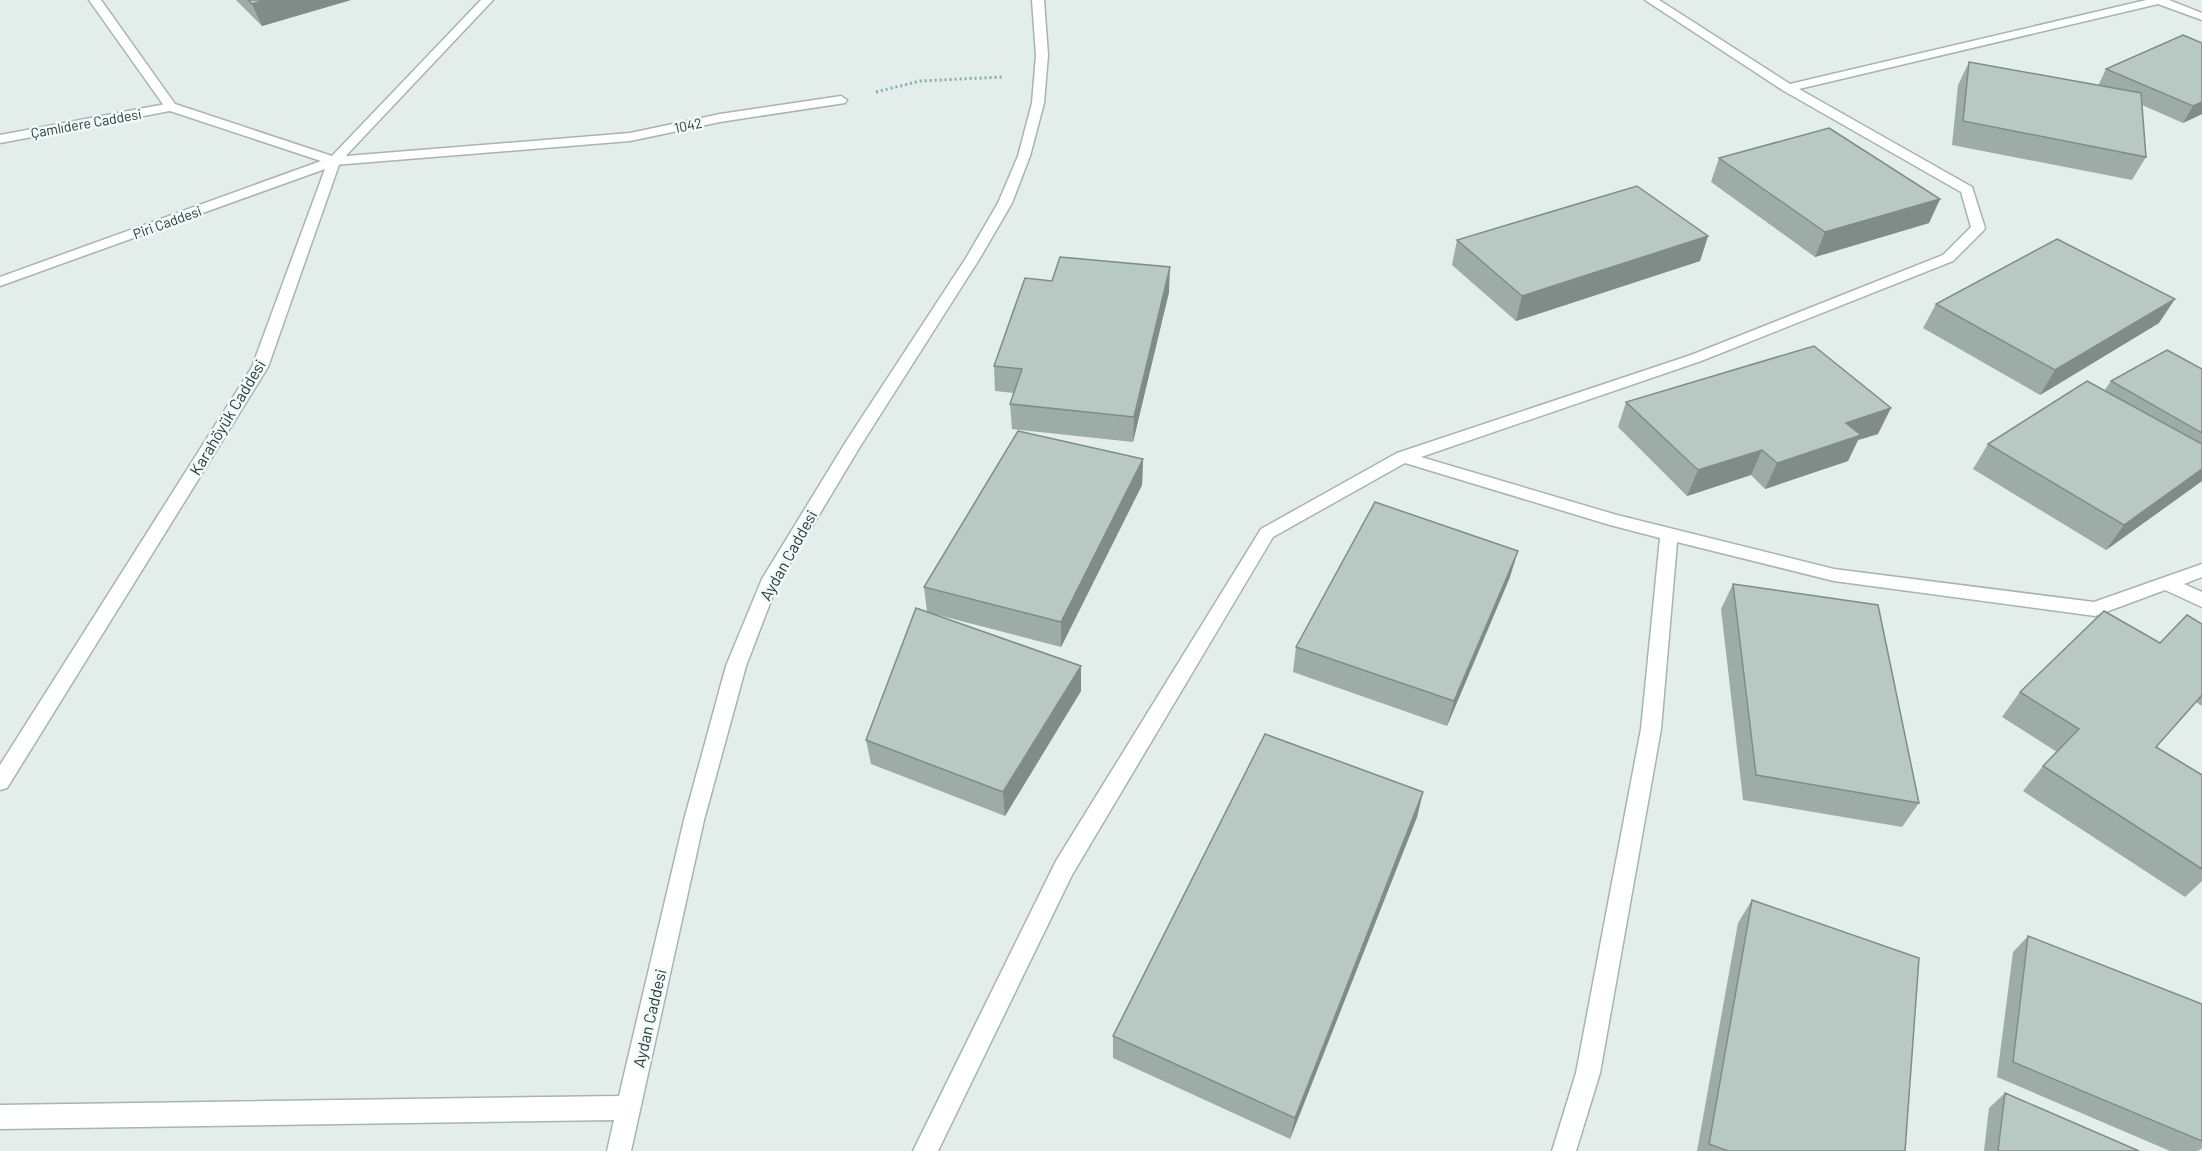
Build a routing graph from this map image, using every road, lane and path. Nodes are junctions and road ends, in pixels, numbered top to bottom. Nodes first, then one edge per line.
1 (95, 0) edge
2 (487, 0) edge
3 (1038, 0) edge
4 (1652, 0) edge
5 (2159, 0) edge
6 (2202, 17) edge
7 (1040, 75) junction
8 (1788, 87) junction
9 (841, 100) joint
10 (171, 107) junction
11 (0, 139) edge
12 (334, 161) junction
13 (0, 282) edge
14 (1403, 457) junction
15 (1669, 534) junction
16 (2202, 570) edge
17 (2166, 583) junction
18 (2202, 600) edge
19 (0, 782) edge
20 (629, 1108) junction
21 (0, 1117) edge
22 (619, 1151) edge
23 (925, 1151) edge
24 (1564, 1151) edge

1 - 10 street
2 - 12 street, Karahöyük Caddesi
3 - 7 street, Aydan Caddesi
4 - 8 street
5 - 6 street
5 - 8 street
7 - 9 path
7 - 20 street, Aydan Caddesi
8 - 14 street
9 - 12 street, 1042
10 - 11 street, Çamlıdere Caddesi
10 - 12 street
12 - 13 street, Piri Caddesi
12 - 19 street, Karahöyük Caddesi
14 - 15 street
14 - 23 street
15 - 17 street
15 - 24 street
16 - 17 street
17 - 18 street
20 - 21 street
20 - 22 street, Aydan Caddesi

